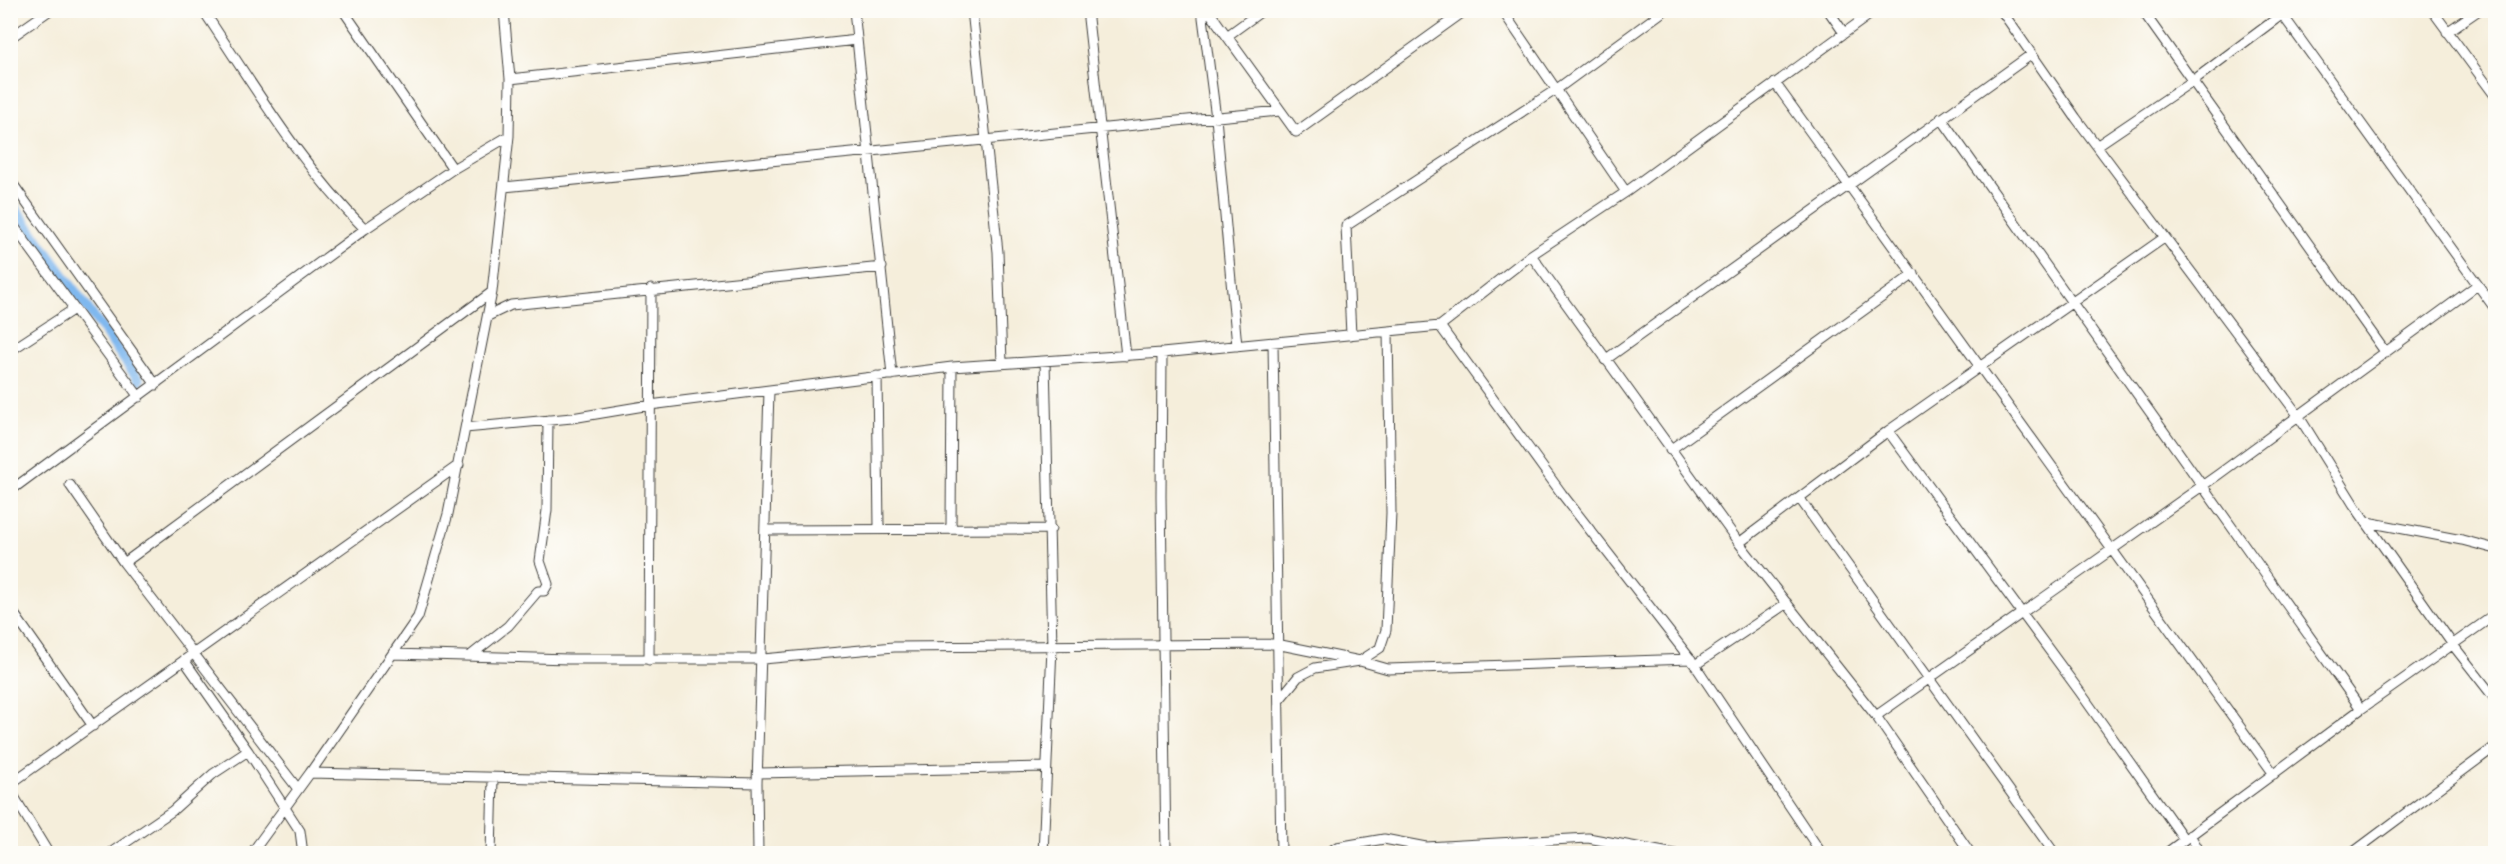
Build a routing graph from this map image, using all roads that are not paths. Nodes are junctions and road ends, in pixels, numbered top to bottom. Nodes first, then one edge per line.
1 (50, 10) edge
2 (203, 10) edge
3 (344, 10) edge
4 (504, 10) edge
5 (854, 10) edge
6 (972, 10) edge
7 (1087, 10) edge
8 (1202, 10) edge
9 (1208, 10) edge
10 (1263, 10) edge
11 (1466, 10) edge
12 (1502, 10) edge
13 (1665, 10) edge
14 (1828, 10) edge
15 (1875, 10) edge
16 (2001, 10) edge
17 (2142, 10) edge
18 (2432, 10) edge
19 (2479, 10) edge
20 (2283, 12) edge
21 (2447, 32) junction
22 (1844, 33) junction
23 (1227, 36) junction
24 (10, 38) edge
25 (857, 40) junction
26 (2032, 54) junction
27 (510, 79) junction
28 (2194, 80) junction
29 (1775, 82) junction
30 (1557, 89) junction
31 (2496, 97) edge
32 (1281, 111) junction
33 (1216, 118) junction
34 (1941, 118) junction
35 (1100, 130) junction
36 (508, 136) junction
37 (986, 141) junction
38 (2098, 145) junction
39 (869, 153) junction
40 (453, 169) junction
41 (10, 180) edge
42 (1849, 184) junction
43 (504, 188) junction
44 (1626, 192) junction
45 (10, 221) edge
46 (365, 229) junction
47 (2164, 238) junction
48 (1530, 255) junction
49 (882, 267) junction
50 (1914, 274) junction
51 (2476, 286) junction
52 (651, 289) junction
53 (492, 292) junction
54 (2070, 302) junction
55 (74, 309) junction
56 (2496, 310) edge
57 (488, 316) junction
58 (1440, 326) junction
59 (1388, 332) junction
60 (1351, 335) junction
61 (1273, 343) junction
62 (1237, 346) junction
63 (10, 351) edge
64 (1162, 353) junction
65 (2386, 353) junction
66 (1126, 356) junction
67 (1605, 360) junction
68 (1046, 361) junction
69 (1002, 363) junction
70 (1981, 366) junction
71 (952, 367) junction
72 (892, 375) junction
73 (877, 376) junction
74 (156, 385) junction
75 (770, 391) junction
76 (140, 397) junction
77 (650, 405) junction
78 (2298, 415) junction
79 (548, 420) junction
80 (465, 428) junction
81 (1888, 431) junction
82 (1670, 450) junction
83 (459, 465) junction
84 (70, 484) dead end
85 (2203, 485) junction
86 (10, 491) edge
87 (1800, 499) junction
88 (2367, 522) junction
89 (879, 527) junction
90 (951, 528) junction
91 (1051, 529) junction
92 (766, 530) junction
93 (1739, 543) junction
94 (2496, 549) edge
95 (2111, 550) junction
96 (124, 563) junction
97 (1787, 603) junction
98 (10, 608) edge
99 (2022, 612) junction
100 (2496, 614) edge
101 (1165, 644) junction
102 (1276, 644) junction
103 (2453, 645) junction
104 (1052, 647) junction
105 (194, 653) junction
106 (393, 654) junction
107 (470, 656) junction
108 (763, 659) junction
109 (184, 660) junction
110 (649, 660) junction
111 (1360, 661) junction
112 (1693, 662) junction
113 (1931, 680) junction
114 (1280, 699) junction
115 (2496, 700) edge
116 (2361, 709) junction
117 (1876, 716) junction
118 (93, 726) junction
119 (2496, 746) edge
120 (248, 751) junction
121 (1046, 768) junction
122 (310, 773) junction
123 (2274, 774) junction
124 (493, 778) junction
125 (758, 778) junction
126 (10, 784) edge
127 (298, 789) junction
128 (10, 790) edge
129 (285, 807) junction
130 (2187, 837) junction
131 (1969, 850) dead end
132 (49, 854) edge
133 (110, 854) edge
134 (251, 854) edge
135 (303, 854) edge
136 (491, 854) edge
137 (758, 854) edge
138 (1043, 854) edge
139 (1166, 854) edge
140 (1281, 854) edge
141 (1326, 854) edge
142 (1675, 854) edge
143 (1822, 854) edge
144 (2055, 854) edge
145 (2165, 854) edge
146 (2201, 854) edge
147 (2351, 854) edge

1 - 24 street
2 - 46 street
3 - 40 street
4 - 27 street
5 - 25 street
6 - 37 street
7 - 35 street
8 - 33 street
9 - 23 street
10 - 23 street
11 - 32 street
12 - 30 street
13 - 30 street
14 - 22 street
15 - 22 street
16 - 26 street
17 - 28 street
18 - 21 street
19 - 21 street
20 - 28 street
20 - 51 street
21 - 31 street
22 - 29 street
23 - 32 street
25 - 27 street
25 - 39 street
26 - 34 street
26 - 38 street
27 - 36 street
28 - 38 street
28 - 65 street
29 - 42 street
29 - 44 street
30 - 44 street
30 - 60 street
32 - 33 street
33 - 35 street
33 - 62 street
34 - 42 street
34 - 54 street
35 - 37 street
35 - 66 street
36 - 40 street
36 - 43 street
37 - 39 street
37 - 69 street
38 - 47 street
39 - 43 street
39 - 49 street
40 - 46 street
41 - 74 street
42 - 50 street
42 - 67 street
43 - 53 street
44 - 48 street
45 - 55 street
46 - 74 street
47 - 54 street
47 - 78 street
48 - 58 street
48 - 67 street
49 - 52 street
49 - 72 street
50 - 70 street
50 - 82 street
51 - 56 street
51 - 65 street
52 - 57 street
52 - 77 street
53 - 57 street
53 - 96 street
54 - 70 street
54 - 85 street
55 - 63 street
55 - 76 street
57 - 80 street
58 - 59 street
58 - 112 street
59 - 60 street
59 - 111 street
60 - 61 street
61 - 62 street
61 - 102 street
62 - 64 street
64 - 66 street
64 - 101 street
65 - 78 street
66 - 68 street
67 - 82 street
68 - 69 street
68 - 91 street
69 - 71 street
70 - 81 street
70 - 95 street
71 - 72 street
71 - 90 street
72 - 73 street
73 - 75 street
73 - 89 street
74 - 76 street
75 - 77 street
75 - 92 street
76 - 86 street
77 - 79 street
77 - 110 street
78 - 85 street
78 - 88 street
79 - 80 street
79 - 107 street
80 - 83 street
81 - 87 street
81 - 99 street
82 - 93 street
83 - 105 street
83 - 106 street
84 - 96 street
85 - 95 street
85 - 116 street
87 - 93 street
87 - 113 street
88 - 94 street
88 - 103 street
89 - 90 street
89 - 92 street
90 - 91 street
91 - 104 street
92 - 108 street
93 - 97 street
95 - 99 street
95 - 123 street
96 - 105 street
97 - 112 street
97 - 117 street
98 - 118 street
99 - 113 street
99 - 130 street
100 - 103 street
101 - 102 street
101 - 104 street
101 - 139 street
102 - 111 street
102 - 114 street
103 - 115 street
103 - 116 street
104 - 108 street
104 - 121 street
105 - 109 street
105 - 127 street
106 - 107 street
106 - 122 street
107 - 110 street
108 - 110 street
108 - 125 street
109 - 118 street
109 - 120 street
111 - 112 street
111 - 114 street
112 - 143 street
113 - 117 street
113 - 144 street
114 - 140 street
116 - 123 street
117 - 131 street
118 - 126 street
119 - 147 street
120 - 129 street
120 - 133 street
121 - 125 street
121 - 138 street
122 - 124 street
122 - 127 street
123 - 130 street
124 - 125 street
124 - 136 street
125 - 137 street
127 - 129 street
128 - 132 street
129 - 134 street
129 - 135 street
130 - 145 street
130 - 146 street
141 - 142 street

